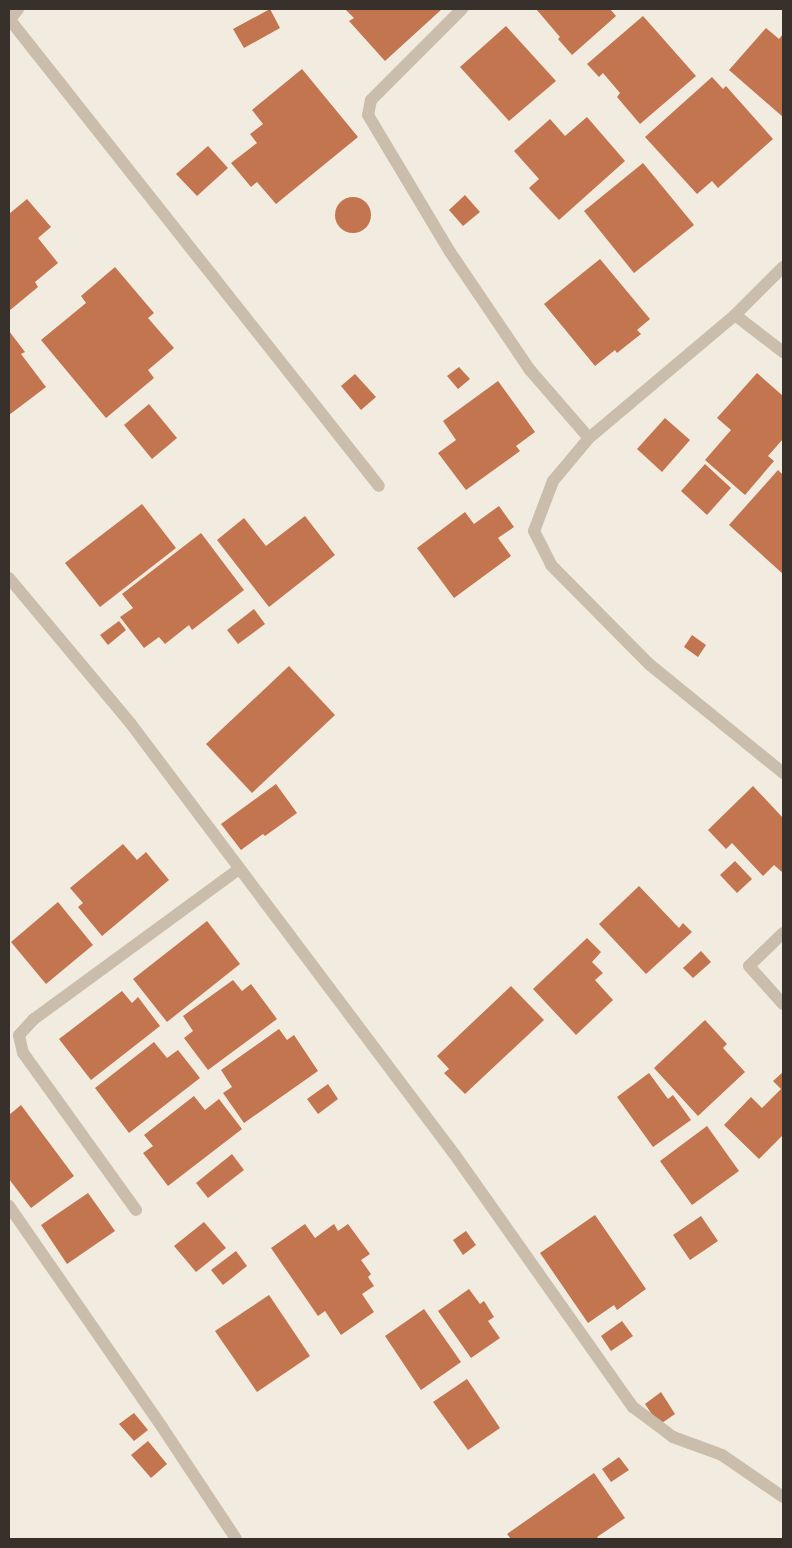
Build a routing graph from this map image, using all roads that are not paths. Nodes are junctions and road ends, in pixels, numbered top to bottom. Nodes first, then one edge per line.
1 (18, 9) edge
2 (462, 9) edge
3 (9, 21) edge
4 (783, 267) edge
5 (734, 315) junction
6 (783, 352) edge
7 (589, 438) junction
8 (379, 486) dead end
9 (9, 578) edge
10 (783, 774) edge
11 (239, 869) junction
12 (783, 933) edge
13 (783, 1004) edge
14 (9, 1206) edge
15 (136, 1210) dead end
16 (783, 1497) edge
17 (236, 1539) edge

1 - 3 street
2 - 7 street
3 - 8 street
4 - 5 street
5 - 6 street
5 - 7 street
7 - 10 street
9 - 11 street
11 - 15 street
11 - 16 street
12 - 13 street
14 - 17 street

